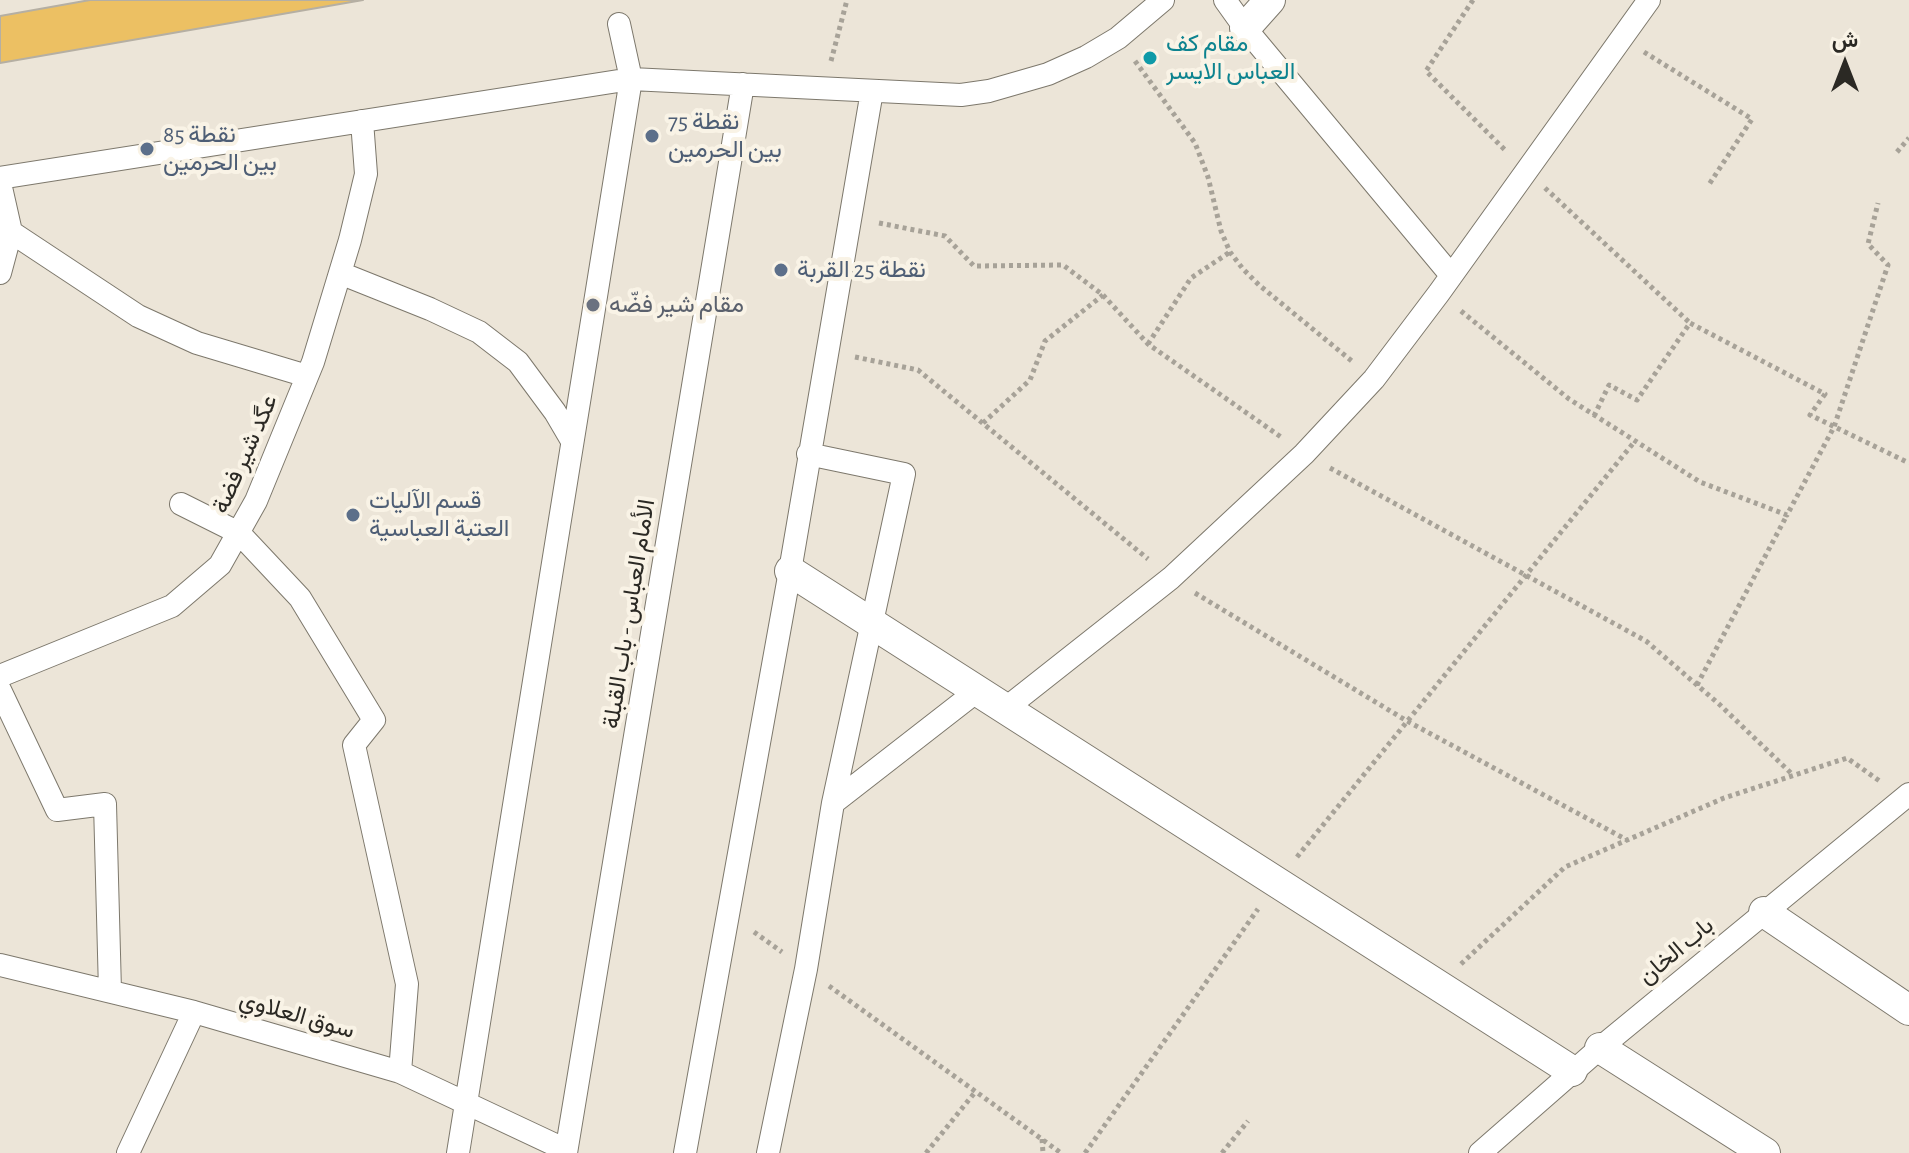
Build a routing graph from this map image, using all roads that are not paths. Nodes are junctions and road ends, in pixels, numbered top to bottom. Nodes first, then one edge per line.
1 (1163, 0) edge
2 (1225, 0) edge
3 (1270, 0) edge
4 (1649, 0) edge
5 (619, 24) dead end
6 (1245, 28) junction
7 (631, 79) junction
8 (743, 84) junction
9 (872, 91) junction
10 (362, 121) junction
11 (0, 180) edge
12 (11, 232) junction
13 (0, 273) edge
14 (340, 273) junction
15 (1444, 283) junction
16 (307, 376) junction
17 (572, 441) junction
18 (808, 454) junction
19 (181, 504) dead end
20 (239, 533) junction
21 (790, 571) junction
22 (872, 624) junction
23 (0, 676) edge
24 (0, 690) edge
25 (977, 691) junction
26 (1005, 709) junction
27 (1907, 796) edge
28 (833, 803) junction
29 (1764, 912) junction
30 (0, 965) edge
31 (110, 991) junction
32 (1909, 1010) edge
33 (194, 1012) junction
34 (1600, 1048) junction
35 (1572, 1071) junction
36 (400, 1072) junction
37 (467, 1102) junction
38 (566, 1152) edge
39 (128, 1153) edge
40 (458, 1153) edge
41 (685, 1153) edge
42 (768, 1153) edge
43 (1480, 1153) edge
44 (1765, 1153) edge

1 - 9 street
2 - 6 street
3 - 6 street
4 - 15 street
5 - 7 street
6 - 15 street
7 - 8 street
7 - 10 street
7 - 17 street
8 - 9 street
8 - 38 street, الأمام العباس - باب القبلة
9 - 18 street
10 - 11 street
10 - 14 street, عگد شير فضة
11 - 12 street
12 - 13 street
12 - 16 street
14 - 16 street, عگد شير فضة
14 - 17 street
15 - 26 street
16 - 20 street, عگد شير فضة
17 - 37 street
18 - 21 street
18 - 22 street
19 - 20 street
20 - 23 street, عگد شير فضة
20 - 36 street
21 - 22 street
21 - 41 street
22 - 25 street
22 - 28 street
24 - 31 street
25 - 26 street
25 - 28 street
26 - 35 street
27 - 29 street, باب الخان
28 - 42 street
29 - 32 street
29 - 34 street, باب الخان
30 - 31 street, سوق العلاوي
31 - 33 street, سوق العلاوي
33 - 36 street, سوق العلاوي
33 - 39 street
34 - 35 street, باب الخان
34 - 44 street
35 - 43 street, باب الخان
36 - 37 street, سوق العلاوي
37 - 38 street, سوق العلاوي
37 - 40 street

